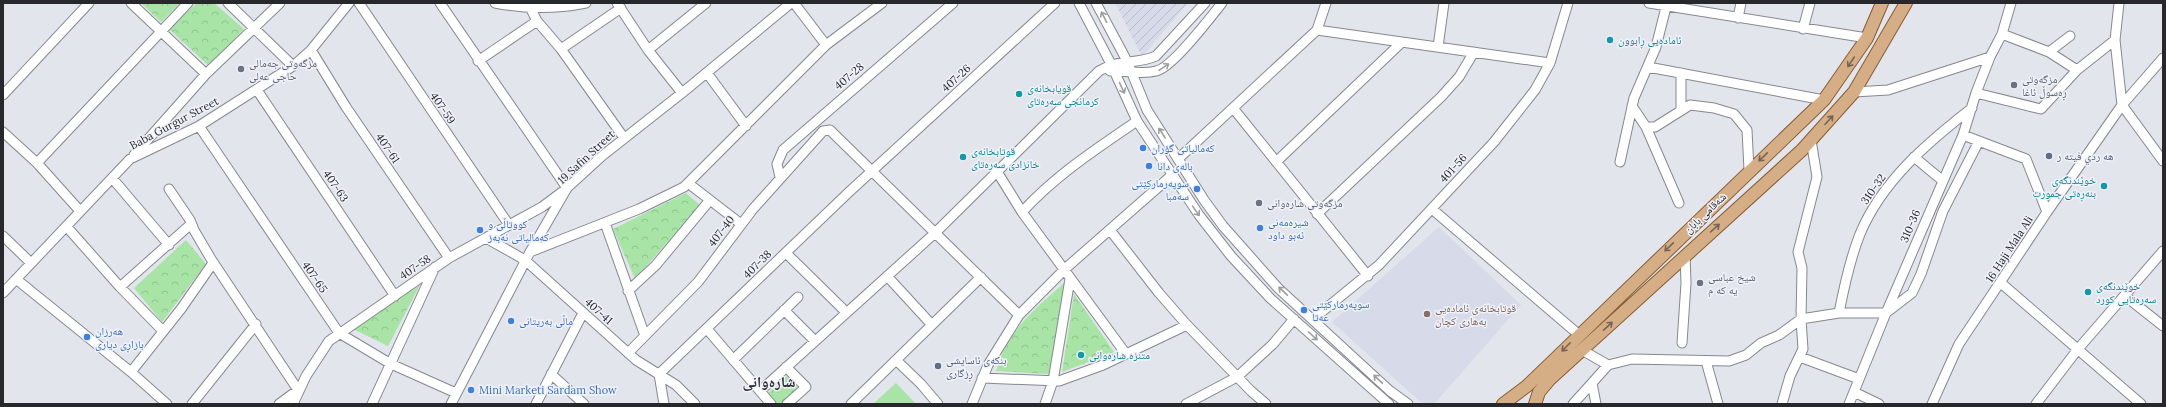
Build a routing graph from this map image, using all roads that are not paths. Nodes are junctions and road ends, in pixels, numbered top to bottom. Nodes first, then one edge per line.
1 (89, 3) edge
2 (131, 3) edge
3 (188, 3) edge
4 (228, 3) edge
5 (280, 3) edge
6 (349, 3) edge
7 (359, 3) edge
8 (440, 3) edge
9 (495, 3) edge
10 (586, 3) edge
11 (706, 3) edge
12 (791, 3) edge
13 (794, 3) edge
14 (882, 3) edge
15 (953, 3) edge
16 (1056, 3) edge
17 (1079, 3) edge
18 (1096, 3) edge
19 (1206, 3) edge
20 (1222, 3) edge
21 (1326, 3) edge
22 (1444, 3) edge
23 (1568, 3) edge
24 (1649, 3) edge
25 (1741, 3) edge
26 (1810, 3) edge
27 (1882, 3) edge
28 (1906, 3) edge
29 (2012, 3) edge
30 (2119, 3) edge
31 (1667, 4) edge
32 (619, 5) edge
33 (530, 8) junction
34 (1738, 18) junction
35 (537, 21) junction
36 (254, 28) junction
37 (1804, 28) junction
38 (1317, 30) junction
39 (160, 31) junction
40 (2002, 34) junction
41 (2070, 36) dead end
42 (1867, 38) junction
43 (2115, 40) junction
44 (1402, 42) junction
45 (826, 45) junction
46 (1438, 47) junction
47 (560, 49) junction
48 (311, 50) junction
49 (648, 50) junction
50 (1474, 52) junction
51 (2049, 52) junction
52 (1990, 57) junction
53 (2163, 58) edge
54 (478, 61) junction
55 (1127, 61) junction
56 (1550, 63) junction
57 (293, 66) junction
58 (1113, 67) junction
59 (1648, 67) junction
60 (2077, 70) junction
61 (707, 73) junction
62 (1131, 73) junction
63 (1681, 73) junction
64 (206, 74) junction
65 (257, 90) junction
66 (1854, 92) junction
67 (682, 93) junction
68 (1976, 93) junction
69 (3, 95) edge
70 (1824, 100) junction
71 (2122, 105) junction
72 (1632, 106) junction
73 (1233, 108) junction
74 (1972, 108) junction
75 (1681, 110) junction
76 (1137, 121) junction
77 (199, 126) junction
78 (746, 126) junction
79 (1646, 127) junction
80 (3, 132) edge
81 (1963, 135) junction
82 (624, 138) junction
83 (1811, 140) junction
84 (1979, 141) junction
85 (1914, 157) junction
86 (130, 159) junction
87 (1178, 159) junction
88 (2163, 161) edge
89 (1276, 162) junction
90 (1620, 162) dead end
91 (37, 163) junction
92 (872, 170) junction
93 (996, 170) junction
94 (1749, 170) junction
95 (1171, 176) junction
96 (112, 178) junction
97 (780, 178) junction
98 (1943, 181) junction
99 (688, 183) junction
100 (566, 188) junction
101 (169, 189) dead end
102 (710, 200) junction
103 (1679, 203) dead end
104 (1432, 209) junction
105 (80, 211) junction
106 (1022, 212) junction
107 (2047, 212) junction
108 (1317, 214) junction
109 (605, 223) junction
110 (192, 224) junction
111 (741, 224) junction
112 (509, 225) junction
113 (66, 226) junction
114 (1110, 230) junction
115 (935, 233) junction
116 (3, 236) edge
117 (486, 238) junction
118 (169, 245) junction
119 (2163, 251) edge
120 (530, 252) junction
121 (786, 253) junction
122 (1685, 255) junction
123 (449, 258) junction
124 (525, 260) junction
125 (31, 263) junction
126 (213, 263) junction
127 (435, 267) junction
128 (1064, 270) junction
129 (887, 276) junction
130 (1368, 276) junction
131 (981, 277) junction
132 (16, 279) junction
133 (1070, 279) junction
134 (2001, 283) junction
135 (120, 287) junction
136 (628, 291) junction
137 (3, 293) edge
138 (395, 296) junction
139 (2125, 296) junction
140 (798, 297) dead end
141 (784, 310) junction
142 (846, 312) junction
143 (583, 313) junction
144 (1839, 313) junction
145 (1886, 313) junction
146 (1019, 315) junction
147 (1294, 319) junction
148 (1313, 320) junction
149 (1801, 320) junction
150 (256, 324) junction
151 (932, 325) junction
152 (1187, 325) junction
153 (2163, 326) edge
154 (707, 329) junction
155 (163, 331) junction
156 (339, 333) junction
157 (1578, 334) junction
158 (645, 336) junction
159 (815, 340) junction
160 (1682, 343) dead end
161 (2078, 349) junction
162 (1582, 350) junction
163 (628, 353) junction
164 (1126, 354) junction
165 (1800, 357) junction
166 (733, 360) junction
167 (896, 360) junction
168 (1706, 361) junction
169 (391, 364) junction
170 (1608, 364) junction
171 (786, 367) junction
172 (131, 372) junction
173 (551, 374) junction
174 (659, 374) junction
175 (1237, 377) junction
176 (982, 378) junction
177 (1859, 379) junction
178 (1053, 381) junction
179 (1592, 383) junction
180 (298, 390) junction
181 (760, 391) junction
182 (1854, 392) junction
183 (456, 393) junction
184 (579, 402) edge
185 (167, 404) edge
186 (192, 404) edge
187 (279, 404) edge
188 (292, 404) edge
189 (372, 404) edge
190 (451, 404) edge
191 (536, 404) edge
192 (664, 404) edge
193 (695, 404) edge
194 (771, 404) edge
195 (787, 404) edge
196 (851, 404) edge
197 (938, 404) edge
198 (972, 404) edge
199 (1045, 404) edge
200 (1186, 404) edge
201 (1266, 404) edge
202 (1389, 404) edge
203 (1408, 404) edge
204 (1503, 404) edge
205 (1535, 404) edge
206 (1573, 404) edge
207 (1596, 404) edge
208 (1718, 404) edge
209 (1782, 404) edge
210 (1849, 404) edge
211 (1879, 404) edge
212 (1932, 404) edge
213 (2036, 404) edge
214 (2141, 404) edge

1 - 69 street
2 - 39 street
3 - 39 street
4 - 36 street
5 - 36 street
6 - 48 street, Baba Gurgur Street
7 - 112 street, 407-59
8 - 54 street
9 - 33 street
10 - 33 street
11 - 49 street
12 - 61 street, 19 Safin Street
13 - 45 street
14 - 45 street
15 - 97 street, 407-28
16 - 92 street, 407-26
17 - 58 street
55 -> 18 street
19 - 55 street
62 -> 20 street
21 - 38 street
22 - 46 street
23 - 56 street, 401-56
24 - 31 street
25 - 34 street
26 - 37 street
27 - 42 main road, شەقامی بابان
28 - 66 main road, شەقامی بابان
29 - 40 street, 310-36
30 - 43 street
31 - 34 street
31 - 59 street
32 - 47 street
32 - 49 street
33 - 35 street
34 - 37 street
35 - 47 street
35 - 54 street
36 - 57 street
36 - 64 street
37 - 42 street
38 - 44 street
38 - 73 street
39 - 64 street
39 - 91 street
40 - 51 street
40 - 52 street, 310-36
41 - 51 street
42 -> 70 main road, شەقامی بابان
43 - 60 street
43 - 71 street
44 - 46 street
44 - 89 street
45 - 78 street
46 - 50 street
47 - 82 street
48 - 57 street, Baba Gurgur Street
48 - 123 street, 407-61
49 - 67 street
50 - 56 street
50 - 108 street
51 - 60 street
52 - 66 street
52 - 68 street, 310-36
53 - 71 street, 16 Haji Mala Ali
54 - 100 street
55 - 58 street
55 - 62 street
56 - 104 street, 401-56
57 - 65 street, Baba Gurgur Street
58 - 62 street
58 -> 76 street
58 - 93 street
59 - 63 street
59 - 72 street
60 - 68 street
61 - 67 street, 19 Safin Street
61 - 78 street
87 -> 62 street
63 - 70 street
63 - 75 street
64 - 86 street
65 - 77 street, Baba Gurgur Street
65 - 138 street, 407-63
83 -> 66 main road, شەقامی بابان
67 - 82 street, 19 Safin Street
68 - 74 street, 310-36
70 -> 94 main road, شەقامی بابان
71 - 88 street
71 - 107 street, 16 Haji Mala Ali
72 - 79 street
72 - 90 street
73 - 87 street
73 - 89 street
74 - 81 street, 310-36
74 - 85 street, 310-32
75 - 79 street
75 - 94 street
76 - 95 street
76 - 106 street
77 - 86 street, Baba Gurgur Street
77 - 156 street, 407-65
78 - 99 street
79 - 103 street
80 - 91 street
81 - 84 street
81 - 98 street, 310-36
82 - 100 street, 19 Safin Street
122 -> 83 main road, شەقامی بابان
83 - 149 street
84 - 107 street
84 - 145 street
85 - 98 street
85 - 144 street, 310-32
86 - 96 street, Baba Gurgur Street
148 -> 87 street
89 - 108 street
91 - 105 street
92 - 97 street, 407-40
92 - 115 street
92 - 121 street, 407-38
93 - 106 street
93 - 115 street
94 -> 157 main road, شەقامی بابان
95 - 114 street
95 -> 147 street
96 - 105 street, Baba Gurgur Street
96 - 118 street
97 - 111 street, 407-40
98 - 145 street, 310-36
99 - 102 street
99 - 109 street
100 - 112 street, 407-58
100 - 120 street, 19 Safin Street
101 - 110 street
102 - 111 street
102 - 136 street
104 - 130 street, 401-56
104 - 157 street
105 - 113 street, Baba Gurgur Street
106 - 128 street
107 - 134 street, 16 Haji Mala Ali
108 - 130 street
109 - 120 street
109 - 136 street
110 - 118 street
110 - 126 street
111 - 158 street, 407-40
112 - 117 street, 407-58
113 - 125 street, Baba Gurgur Street
113 - 135 street
114 - 128 street
114 - 152 street
115 - 129 street
115 - 131 street
116 - 125 street
117 - 123 street, 407-58
117 - 124 street, 407-41
118 - 135 street
119 - 139 street
120 - 124 street, 19 Safin Street
121 - 142 street
121 - 154 street, 407-38
122 - 160 street
162 -> 122 main road, شەقامی بابان
123 - 127 street, 407-58
124 - 143 street, 407-41
124 - 183 street, 19 Safin Street
125 - 132 street, Baba Gurgur Street
126 - 150 street
126 - 155 street
127 - 138 street, 407-58
127 - 169 street
128 - 133 street
128 - 146 street
129 - 142 street
129 - 151 street
130 - 148 street, 401-56
131 - 146 street
131 - 151 street
132 - 137 street, Baba Gurgur Street
132 - 172 street
133 - 164 street
133 - 178 street
134 - 161 street
134 - 212 street, 16 Haji Mala Ali
135 - 155 street
136 - 158 street
138 - 156 street, 407-58
139 - 153 street
139 - 161 street
140 - 141 street
141 - 159 street
141 - 166 street
142 - 159 street
143 - 163 street, 407-41
143 - 173 street
144 - 145 street
144 - 149 street
145 - 177 street, 310-36
146 - 176 street
147 - 175 street
147 -> 202 street
203 -> 148 street
149 - 165 street
149 - 168 street
150 - 180 street
150 - 186 street
151 - 167 street
152 - 164 street
152 - 175 street
154 - 166 street
154 - 174 street, 407-38
155 - 172 street
156 - 169 street, 407-65
156 - 180 street, 407-58
157 -> 204 main road, شەقامی بابان
158 - 163 street, 407-40
159 - 171 street
161 - 213 street
161 - 214 street
162 - 170 street
162 - 205 main road, شەقامی بابان
163 - 174 street, 407-41
164 - 178 street
165 - 177 street
165 - 209 street
166 - 181 street
167 - 196 street
167 - 197 street
168 - 170 street
168 - 208 street
169 - 183 street, 407-65
169 - 189 street
170 - 179 street
171 - 181 street
171 - 195 street
172 - 185 street
173 - 184 street
173 - 191 street
174 - 192 street
174 - 193 street, 407-41
175 - 200 street
175 - 201 street
176 - 178 street
176 - 198 street
177 - 182 street, 310-36
178 - 199 street
179 - 206 street
179 - 207 street
180 - 187 street
180 - 188 street
181 - 194 street
182 - 210 street, 310-36
182 - 211 street
183 - 190 street, 19 Safin Street

